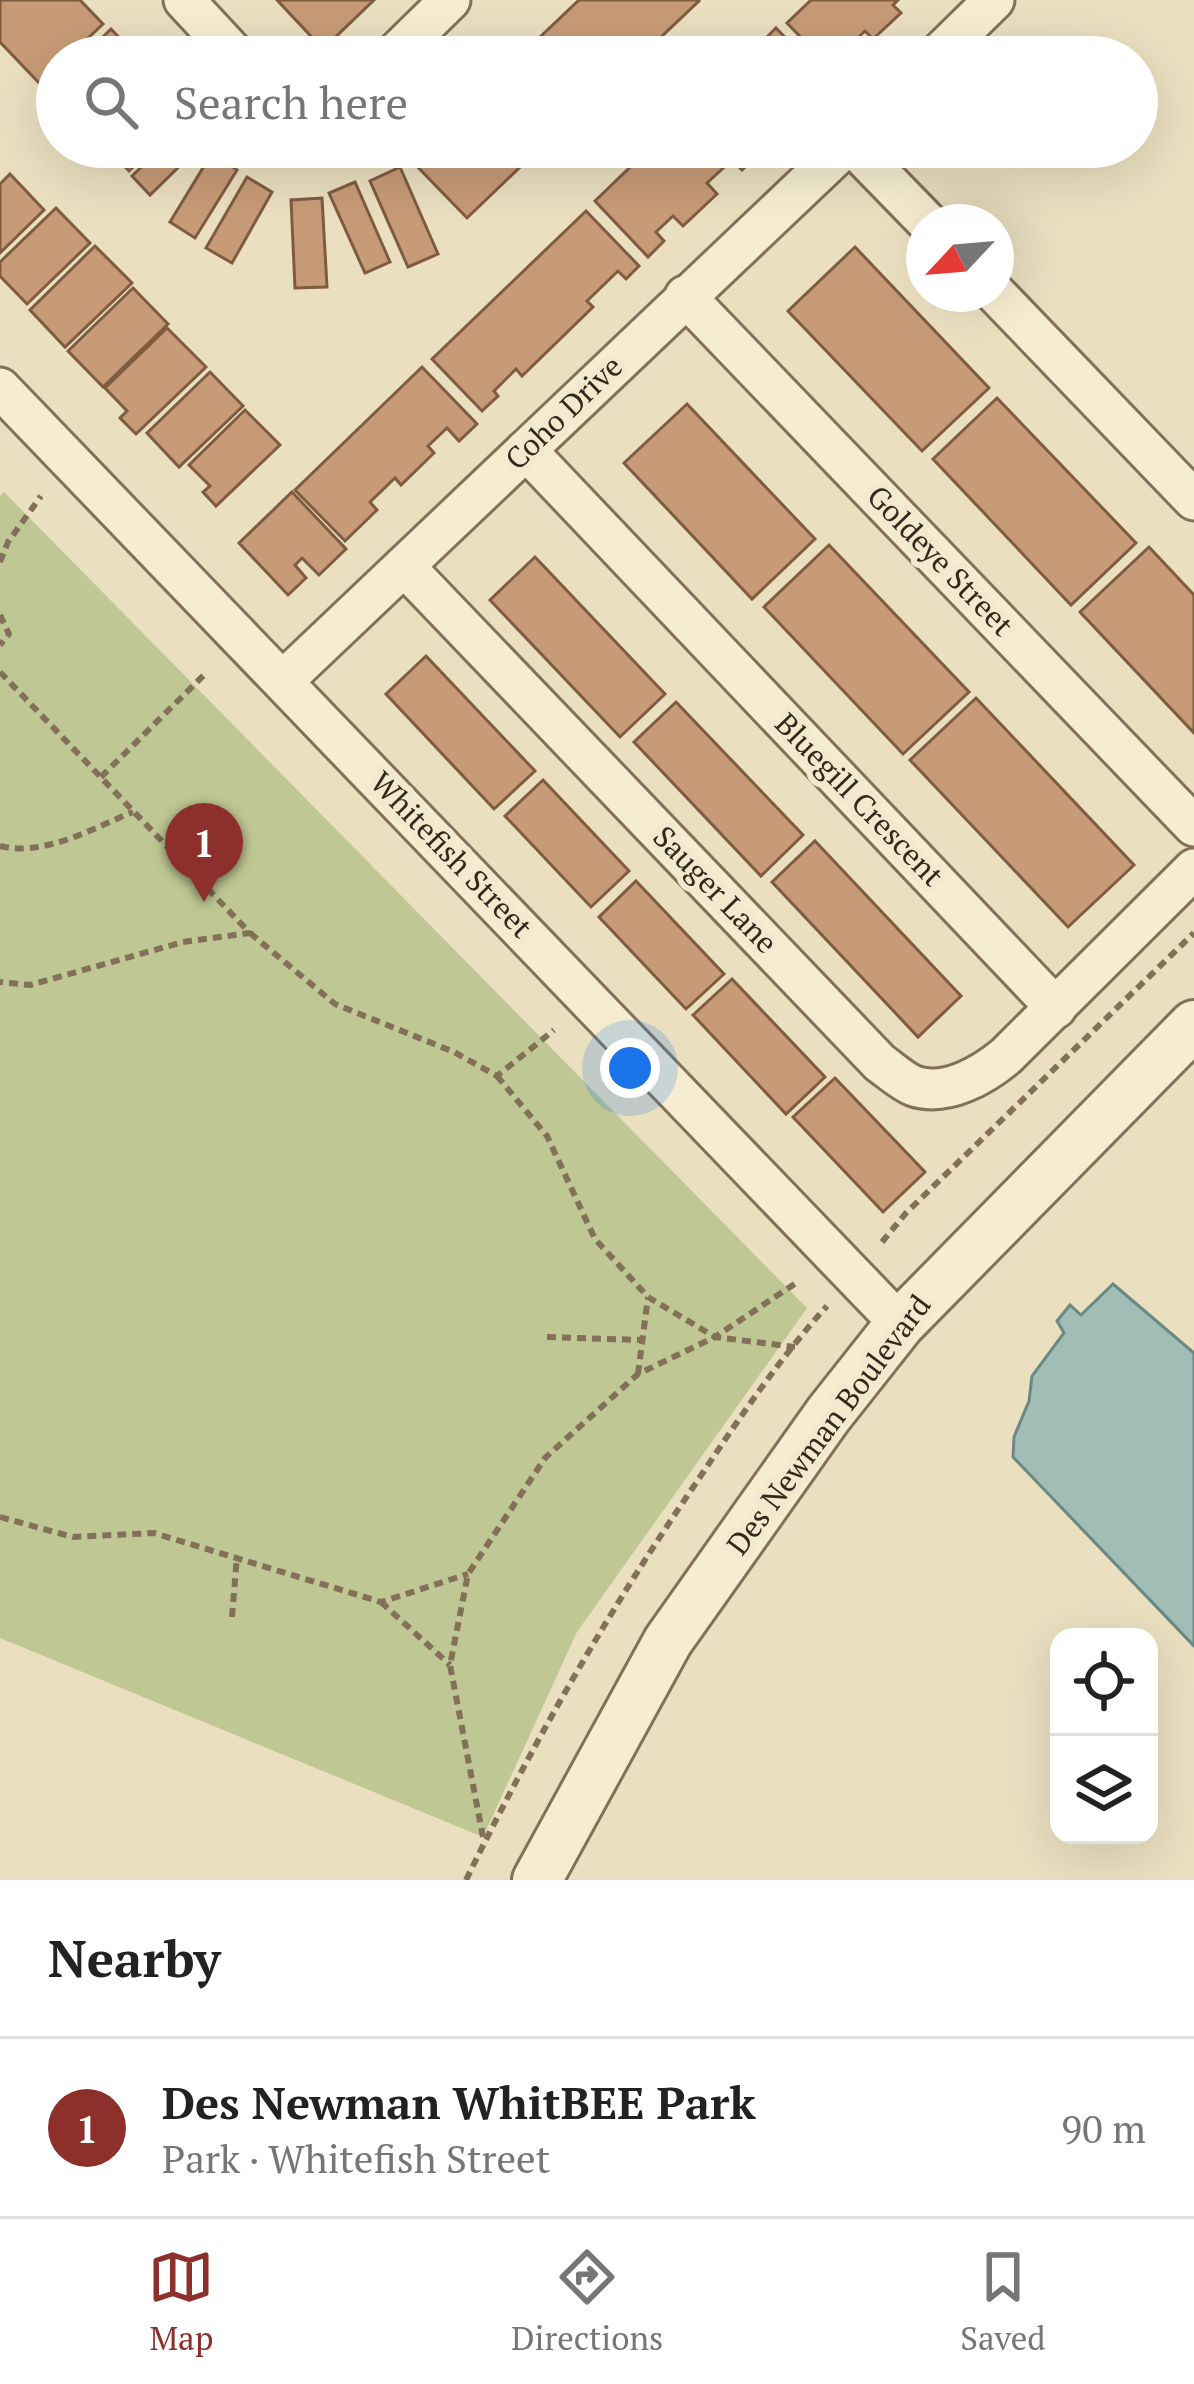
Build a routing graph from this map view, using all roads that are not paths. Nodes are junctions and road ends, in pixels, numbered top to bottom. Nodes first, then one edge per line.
1 (184, 0) edge
2 (450, 0) edge
3 (994, 0) edge
4 (217, 36) edge
5 (413, 36) edge
6 (958, 36) edge
7 (826, 168) edge
8 (871, 168) edge
9 (908, 204) edge
10 (686, 296) junction
11 (1013, 312) edge
12 (0, 388) edge
13 (526, 450) junction
14 (1194, 500) edge
15 (404, 566) junction
16 (284, 680) junction
17 (1194, 826) edge
18 (1194, 869) edge
19 (1056, 1008) junction
20 (1194, 1025) edge
21 (900, 1324) junction
22 (537, 1880) edge

1 - 4 street
2 - 5 street
3 - 6 street
7 - 10 street, Coho Drive
8 - 9 street
10 - 13 street, Coho Drive
10 - 17 street, Goldeye Street
11 - 14 street
12 - 16 street, Whitefish Street
13 - 15 street, Coho Drive
13 - 19 street, Bluegill Crescent
15 - 16 street, Coho Drive
15 - 19 street, Sauger Lane
16 - 21 street, Whitefish Street
18 - 19 street
20 - 21 street, Des Newman Boulevard
21 - 22 street, Des Newman Boulevard

